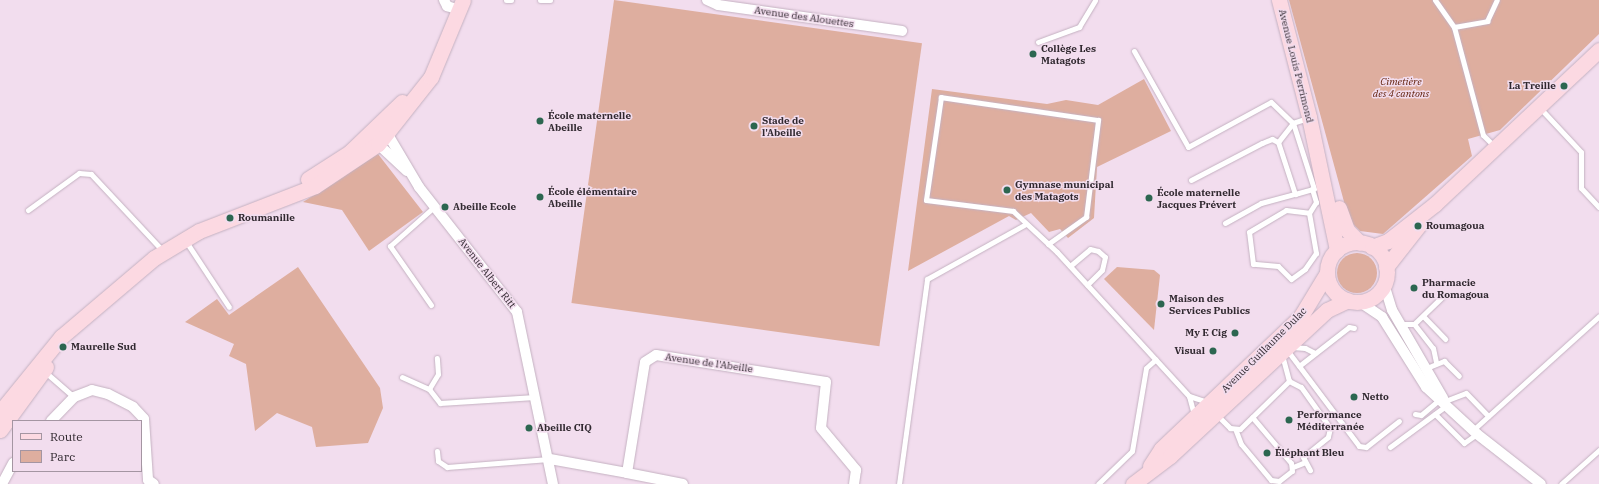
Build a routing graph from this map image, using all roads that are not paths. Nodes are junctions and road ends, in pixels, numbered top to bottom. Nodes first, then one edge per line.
1 (444, 0) edge
2 (506, 0) edge
3 (511, 0) edge
4 (540, 0) edge
5 (550, 0) edge
6 (707, 0) edge
7 (1095, 0) edge
8 (1279, 0) edge
9 (1434, 0) edge
10 (1497, 0) edge
11 (461, 5) edge
12 (1454, 27) junction
13 (902, 31) dead end
14 (1038, 42) dead end
15 (1599, 50) edge
16 (1134, 52) dead end
17 (1540, 108) junction
18 (1293, 123) junction
19 (1311, 125) junction
20 (380, 136) junction
21 (1278, 142) junction
22 (1496, 149) junction
23 (1191, 180) dead end
24 (1318, 188) junction
25 (1295, 194) junction
26 (1436, 204) junction
27 (435, 206) junction
28 (1599, 207) edge
29 (28, 210) dead end
30 (1309, 213) junction
31 (1225, 223) dead end
32 (1026, 224) junction
33 (185, 239) junction
34 (1048, 244) junction
35 (1366, 245) junction
36 (1337, 250) junction
37 (164, 252) junction
38 (1070, 266) junction
39 (1386, 267) junction
40 (1327, 273) junction
41 (1384, 284) junction
42 (1087, 285) junction
43 (1442, 297) dead end
44 (1354, 301) junction
45 (431, 305) dead end
46 (229, 307) dead end
47 (1423, 316) junction
48 (1599, 316) edge
49 (1400, 324) junction
50 (1414, 324) junction
51 (77, 326) junction
52 (1354, 328) dead end
53 (1445, 339) dead end
54 (1284, 351) junction
55 (1315, 354) junction
56 (437, 358) dead end
57 (1156, 359) junction
58 (1436, 362) junction
59 (1299, 366) junction
60 (43, 371) junction
61 (1421, 371) junction
62 (1459, 376) dead end
63 (402, 377) dead end
64 (1289, 381) junction
65 (429, 389) junction
66 (1189, 396) junction
67 (74, 397) junction
68 (535, 397) junction
69 (1444, 402) junction
70 (1214, 410) junction
71 (0, 412) edge
72 (1414, 414) dead end
73 (1435, 414) junction
74 (1488, 416) junction
75 (1252, 417) junction
76 (52, 420) edge
77 (1199, 421) junction
78 (1399, 421) dead end
79 (0, 430) edge
80 (1236, 431) junction
81 (1475, 432) junction
82 (1390, 447) dead end
83 (1599, 450) edge
84 (437, 451) dead end
85 (550, 459) junction
86 (1303, 463) junction
87 (12, 466) edge
88 (1293, 467) junction
89 (1310, 470) dead end
90 (627, 473) junction
91 (1143, 479) edge
92 (2, 484) edge
93 (154, 484) edge
94 (553, 484) edge
95 (683, 484) edge
96 (854, 484) edge
97 (899, 484) edge
98 (1098, 484) edge
99 (1541, 484) edge
100 (1561, 484) edge

1 - 11 street
2 - 3 lane
4 - 5 lane
6 - 13 street, Avenue des Alouettes
7 - 14 lane
8 - 19 main road, Avenue Louis Perrimond
9 - 12 lane
10 - 12 lane
11 - 20 main road
12 - 22 lane
15 - 17 main road
16 - 18 lane
17 - 22 main road
17 - 28 lane
18 - 19 lane
18 - 21 lane
18 - 24 lane
19 - 24 main road, Avenue Louis Perrimond
19 - 35 main road, Avenue Louis Perrimond
20 - 27 street, Avenue Albert Ritt
20 - 33 main road
21 - 23 lane
21 - 25 lane
22 - 26 main road
24 - 25 lane
24 - 30 lane
24 - 36 main road, Avenue Louis Perrimond
25 - 31 lane
26 - 35 main road
26 - 39 main road
27 - 45 lane
27 - 68 street, Avenue Albert Ritt
29 - 37 lane
30 - 30 lane
32 - 34 lane
32 - 34 lane
32 - 97 lane
33 - 37 main road
33 - 46 lane
34 - 38 lane
35 - 36 main road
35 - 39 main road
36 - 40 main road
37 - 51 main road
38 - 42 lane
38 - 42 lane
39 - 41 main road
40 - 44 main road
40 - 70 main road, Avenue Guillaume Dulac
41 - 44 main road
41 - 49 street
42 - 57 lane
43 - 47 lane
44 - 54 main road, Avenue Guillaume Dulac
44 - 61 street
47 - 50 lane
47 - 53 lane
48 - 74 lane
49 - 50 lane
49 - 61 street
50 - 58 lane
51 - 60 main road
51 - 71 main road
52 - 55 lane
54 - 55 lane
54 - 59 lane
54 - 64 lane
54 - 70 main road, Avenue Guillaume Dulac
55 - 59 lane
56 - 65 lane
57 - 66 lane
57 - 98 lane
58 - 61 lane
58 - 62 lane
59 - 78 lane
60 - 67 lane
60 - 79 main road
61 - 69 street
63 - 65 lane
64 - 75 lane
64 - 86 lane
65 - 68 lane
66 - 70 lane
66 - 77 lane
67 - 76 street
67 - 93 street
68 - 85 street, Avenue Albert Ritt
69 - 72 lane
69 - 73 lane
69 - 74 lane
69 - 81 street
70 - 77 main road, Avenue Guillaume Dulac
70 - 80 lane
73 - 81 lane
73 - 82 lane
74 - 81 lane
75 - 80 lane
75 - 88 lane
77 - 91 main road, Avenue Guillaume Dulac
80 - 88 lane
81 - 99 street
83 - 100 lane
84 - 85 lane
85 - 90 street
85 - 94 street, Avenue Albert Ritt
86 - 88 lane
86 - 89 lane
87 - 92 street
90 - 95 street
90 - 96 street, Avenue de l'Abeille

